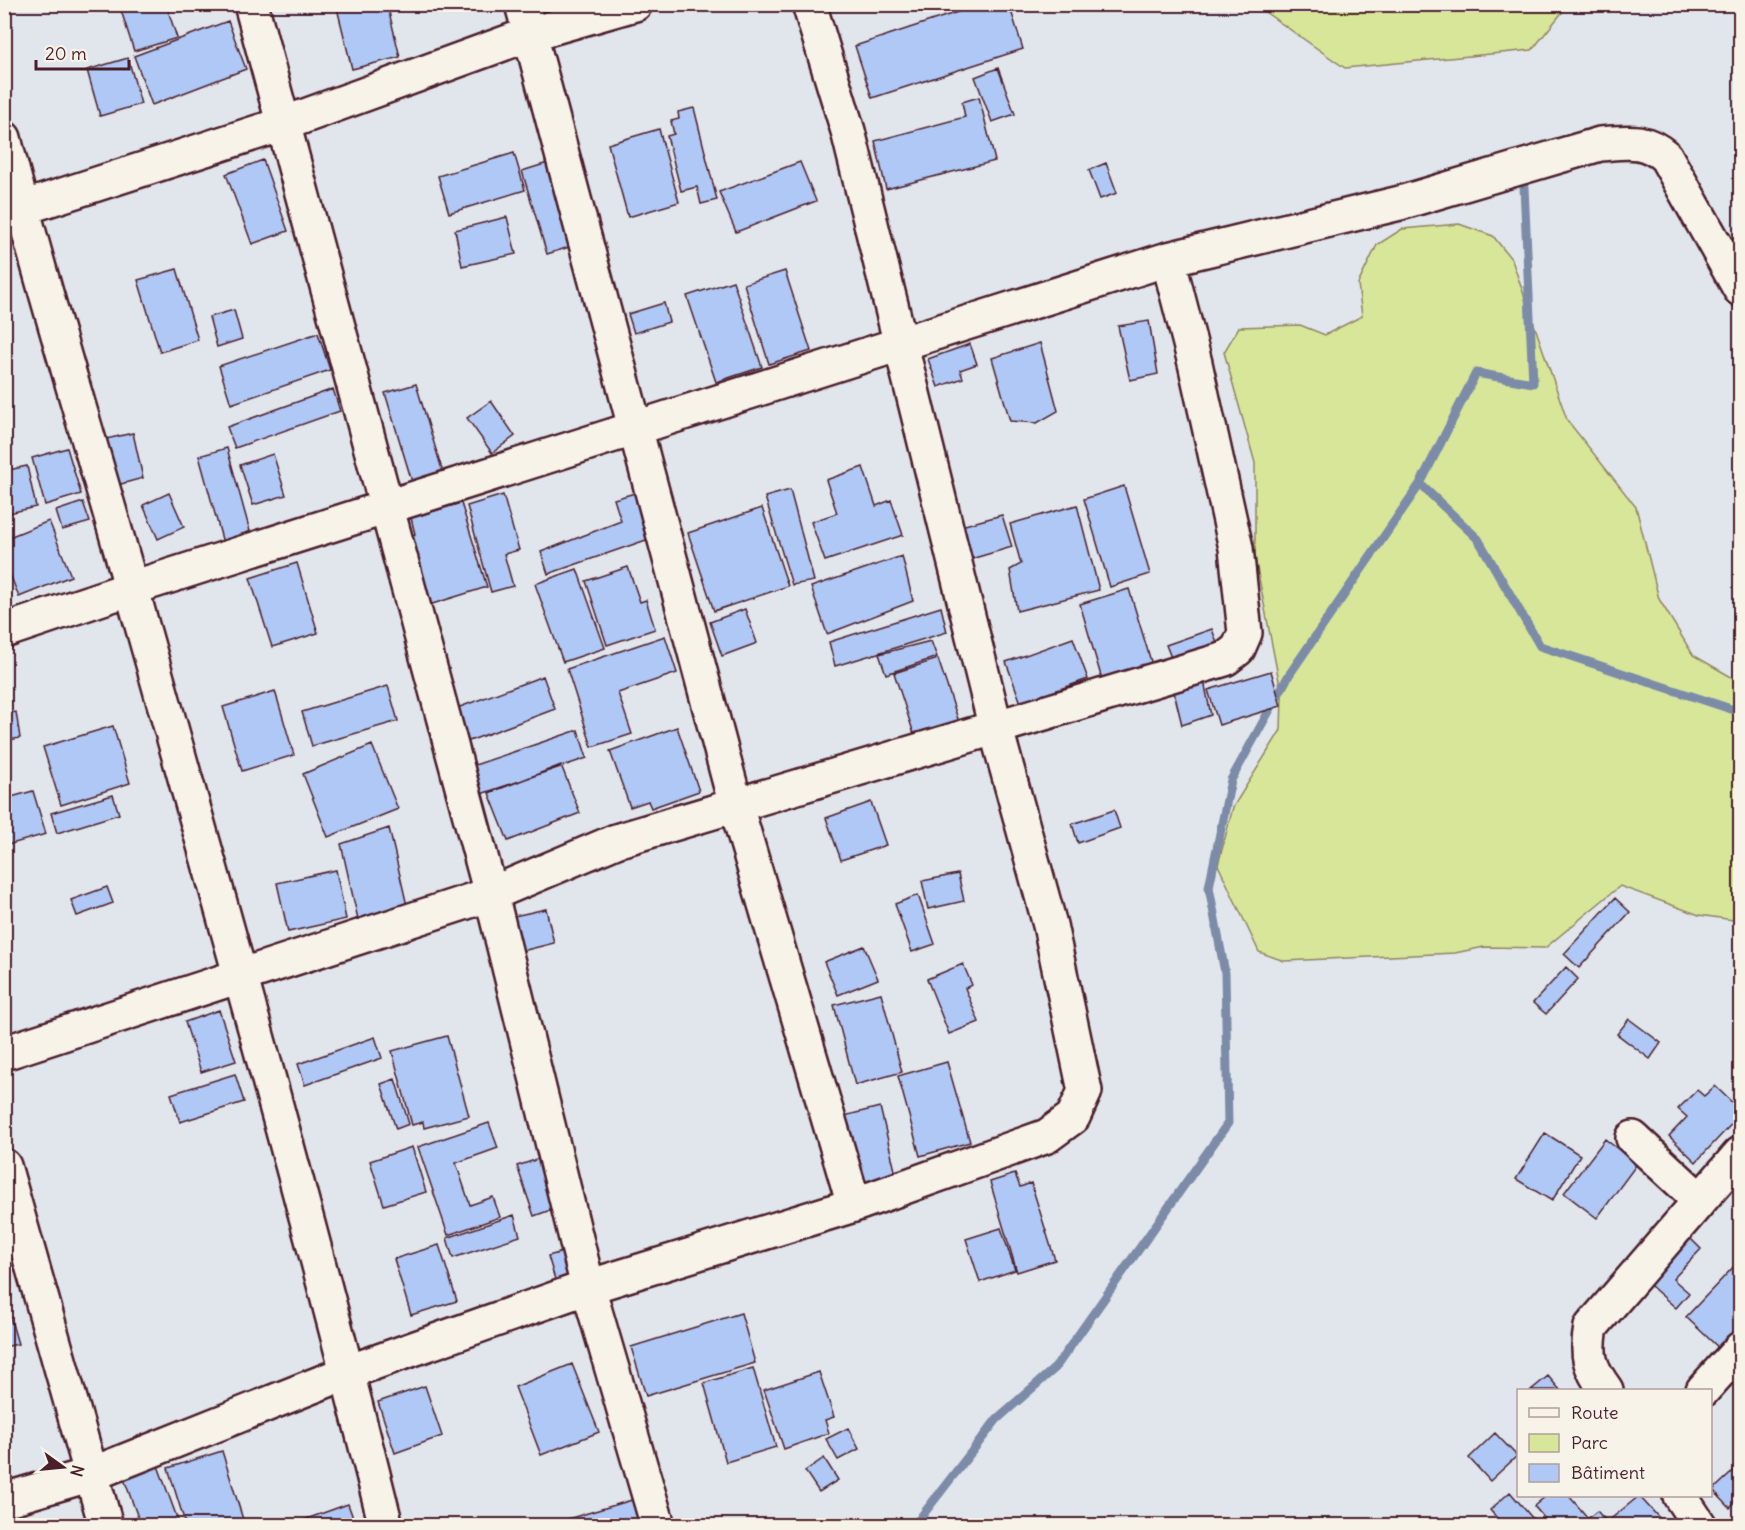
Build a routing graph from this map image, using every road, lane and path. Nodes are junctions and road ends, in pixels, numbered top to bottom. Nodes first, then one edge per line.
1 (251, 4) edge
2 (635, 4) edge
3 (809, 4) edge
4 (526, 19) edge
5 (283, 124) junction
6 (4, 138) edge
7 (13, 211) edge
8 (1168, 259) junction
9 (1740, 289) edge
10 (900, 346) junction
11 (637, 429) junction
12 (387, 508) junction
13 (132, 588) junction
14 (4, 631) edge
15 (996, 729) junction
16 (736, 806) junction
17 (492, 894) junction
18 (239, 976) junction
19 (4, 1053) edge
20 (1633, 1138) dead end
21 (1740, 1154) edge
22 (4, 1166) edge
23 (1700, 1200) junction
24 (854, 1205) junction
25 (588, 1287) junction
26 (1740, 1349) edge
27 (348, 1372) junction
28 (1605, 1389) edge
29 (1704, 1389) edge
30 (92, 1474) junction
31 (1681, 1497) edge
32 (4, 1500) edge
33 (106, 1526) edge
34 (386, 1526) edge
35 (658, 1526) edge
36 (1701, 1526) edge

1 - 5 street
2 - 4 street
3 - 10 street
4 - 5 street
4 - 11 street
5 - 7 street
5 - 12 street
6 - 7 street
7 - 13 street
8 - 9 street
8 - 10 street
8 - 15 street
10 - 11 street
10 - 15 street
11 - 12 street
11 - 16 street
12 - 13 street
12 - 17 street
13 - 14 street
13 - 18 street
15 - 16 street
15 - 24 street
16 - 17 street
16 - 24 street
17 - 18 street
17 - 25 street
18 - 19 street
18 - 27 street
20 - 23 street
21 - 23 street
22 - 30 street
23 - 28 street
24 - 25 street
25 - 27 street
25 - 35 street
26 - 29 street
27 - 30 street
27 - 34 street
30 - 32 street
30 - 33 street
31 - 36 street

